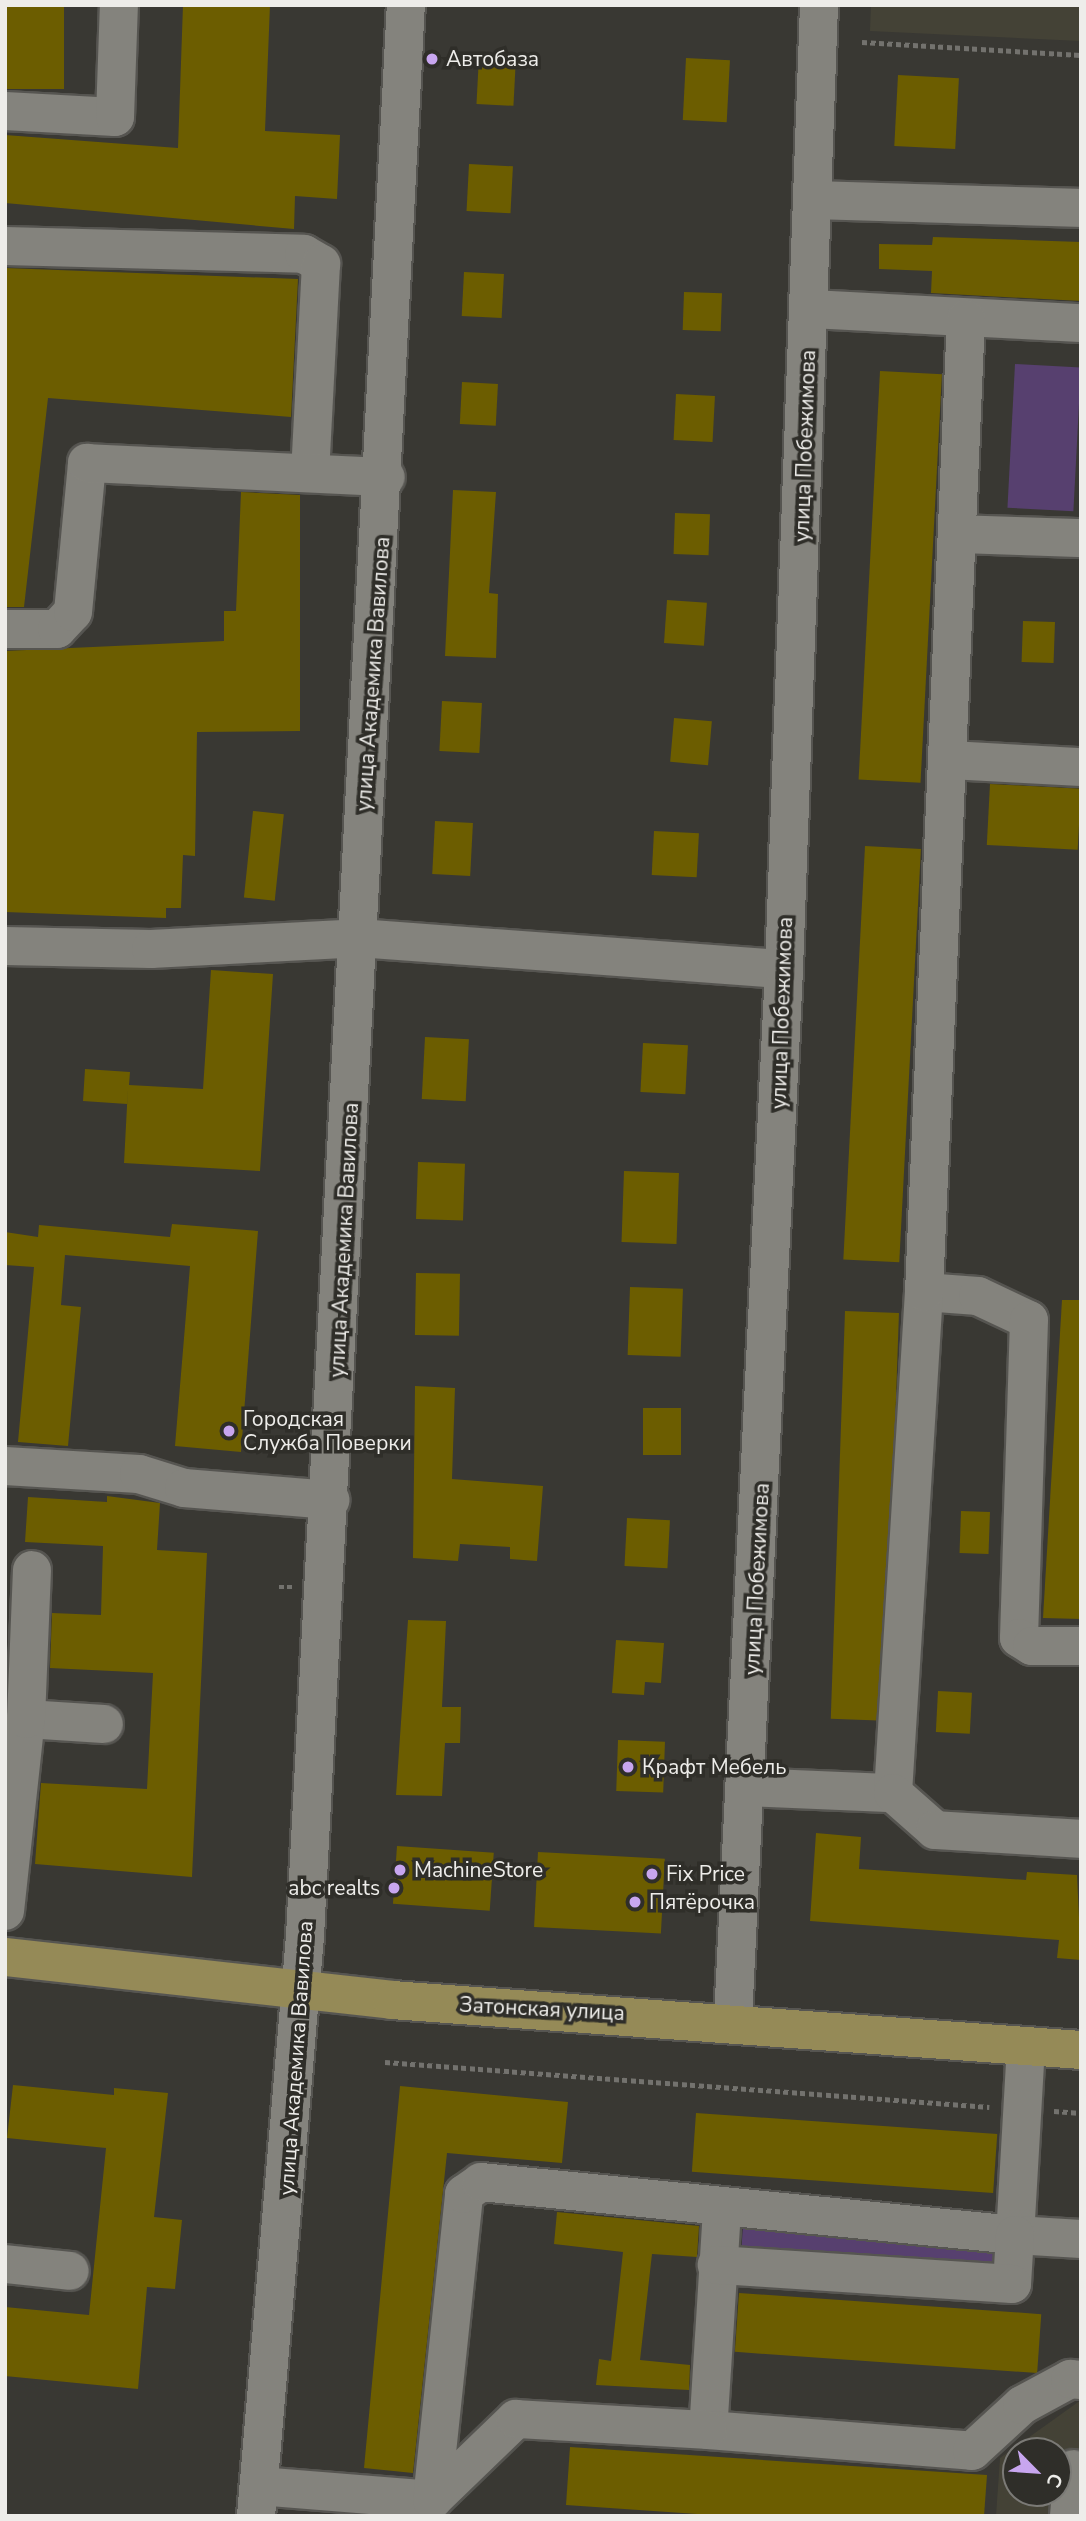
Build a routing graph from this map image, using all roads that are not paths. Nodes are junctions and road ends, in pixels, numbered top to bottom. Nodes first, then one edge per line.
1 (120, 5) edge
2 (406, 5) edge
3 (819, 5) edge
4 (5, 111) edge
5 (815, 200) junction
6 (1081, 208) edge
7 (5, 246) edge
8 (811, 309) junction
9 (966, 319) junction
10 (1081, 323) edge
11 (310, 471) junction
12 (386, 477) junction
13 (958, 534) junction
14 (1081, 538) edge
15 (5, 629) edge
16 (950, 760) junction
17 (1081, 767) edge
18 (358, 937) junction
19 (5, 946) edge
20 (785, 969) junction
21 (924, 1292) junction
22 (5, 1466) edge
23 (331, 1500) junction
24 (32, 1570) dead end
25 (1081, 1646) edge
26 (26, 1719) junction
27 (104, 1724) dead end
28 (747, 1787) junction
29 (893, 1793) junction
30 (1081, 1839) edge
31 (5, 1911) edge
32 (5, 1957) edge
33 (302, 1988) junction
34 (733, 2020) junction
35 (1026, 2046) junction
36 (1081, 2050) edge
37 (722, 2210) junction
38 (1015, 2235) junction
39 (1081, 2239) edge
40 (5, 2264) edge
41 (717, 2265) junction
42 (70, 2271) dead end
43 (1081, 2380) edge
44 (708, 2430) junction
45 (1073, 2469) dead end
46 (432, 2500) junction
47 (258, 2501) edge
48 (1069, 2516) edge

1 - 4 street
2 - 12 street, улица Академика Вавилова
3 - 5 street, улица Побежимова
5 - 6 street
5 - 8 street, улица Побежимова
7 - 11 street
8 - 9 street
8 - 20 street, улица Побежимова
9 - 10 street
9 - 13 street
11 - 12 street
11 - 15 street
12 - 18 street, улица Академика Вавилова
13 - 14 street
13 - 16 street
16 - 17 street
16 - 21 street
18 - 19 street
18 - 20 street
18 - 23 street, улица Академика Вавилова
20 - 28 street, улица Побежимова
21 - 25 street
21 - 29 street
22 - 23 street
23 - 33 street, улица Академика Вавилова
24 - 26 street
26 - 27 street
26 - 31 street
28 - 29 street
28 - 34 street, улица Побежимова
29 - 30 street
32 - 33 main road, Затонская улица
33 - 34 main road, Затонская улица
33 - 47 street, улица Академика Вавилова
34 - 35 main road, Затонская улица
35 - 36 main road, Затонская улица
35 - 38 street
37 - 38 street
37 - 41 street
37 - 46 street
38 - 39 street
38 - 41 street
40 - 42 street
41 - 44 street
43 - 44 street
44 - 46 street
45 - 48 street
46 - 47 street

